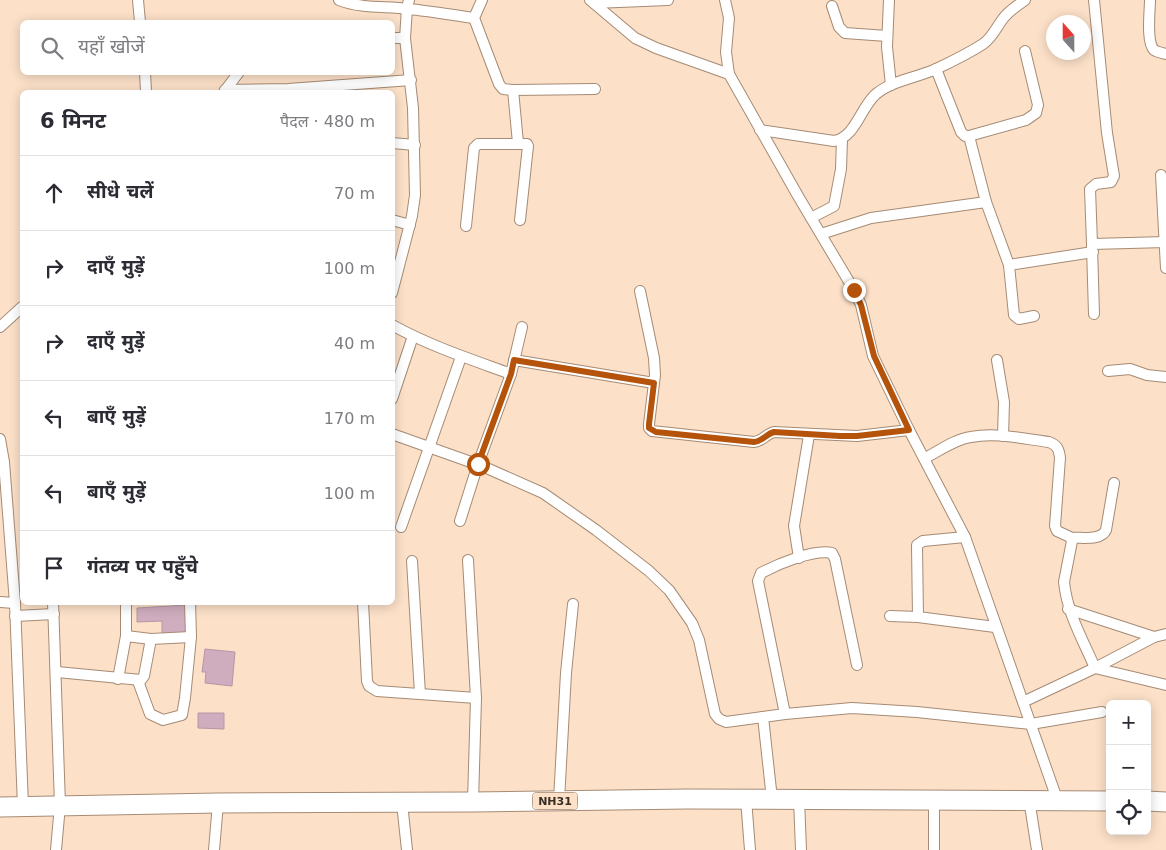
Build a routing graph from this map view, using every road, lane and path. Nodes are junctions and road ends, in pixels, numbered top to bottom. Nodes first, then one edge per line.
1 (138, 0) edge
2 (339, 0) edge
3 (482, 0) edge
4 (668, 0) edge
5 (725, 0) edge
6 (889, 0) edge
7 (1025, 0) edge
8 (1094, 0) edge
9 (1150, 0) edge
10 (592, 2) edge
11 (408, 4) edge
12 (832, 6) dead end
13 (474, 18) junction
14 (140, 20) edge
15 (887, 36) junction
16 (395, 38) edge
17 (405, 38) junction
18 (1025, 51) dead end
19 (1166, 54) edge
20 (936, 69) junction
21 (728, 74) junction
22 (145, 75) edge
23 (237, 75) edge
24 (411, 80) junction
25 (891, 84) junction
26 (595, 88) dead end
27 (146, 90) edge
28 (226, 90) edge
29 (256, 90) edge
30 (513, 90) junction
31 (760, 130) junction
32 (969, 136) junction
33 (842, 139) junction
34 (395, 143) edge
35 (518, 143) junction
36 (415, 145) junction
37 (1161, 175) dead end
38 (986, 202) junction
39 (811, 218) junction
40 (520, 220) dead end
41 (395, 221) edge
42 (410, 225) junction
43 (466, 226) dead end
44 (821, 234) junction
45 (1165, 242) edge
46 (1092, 248) junction
47 (1009, 265) junction
48 (1166, 268) edge
49 (395, 282) edge
50 (640, 291) dead end
51 (20, 309) edge
52 (1094, 314) dead end
53 (1034, 316) dead end
54 (0, 327) edge
55 (395, 327) edge
56 (522, 327) dead end
57 (412, 336) junction
58 (461, 357) junction
59 (514, 360) junction
60 (997, 360) dead end
61 (1108, 371) dead end
62 (511, 374) junction
63 (1166, 377) edge
64 (654, 383) junction
65 (395, 390) edge
66 (909, 430) junction
67 (809, 434) junction
68 (395, 435) edge
69 (1003, 436) junction
70 (0, 439) edge
71 (430, 447) junction
72 (925, 458) junction
73 (478, 464) junction
74 (1114, 483) dead end
75 (460, 521) dead end
76 (401, 527) dead end
77 (965, 537) junction
78 (1071, 538) junction
79 (799, 558) junction
80 (468, 560) dead end
81 (412, 561) dead end
82 (0, 602) edge
83 (15, 603) junction
84 (573, 604) dead end
85 (54, 605) edge
86 (126, 605) edge
87 (190, 605) edge
88 (363, 605) edge
89 (1068, 609) junction
90 (54, 614) junction
91 (15, 616) junction
92 (890, 616) dead end
93 (918, 617) junction
94 (996, 627) junction
95 (1166, 634) edge
96 (126, 636) junction
97 (192, 637) junction
98 (1154, 637) junction
99 (151, 639) junction
100 (857, 665) dead end
101 (1095, 668) junction
102 (57, 672) junction
103 (118, 678) junction
104 (138, 681) junction
105 (1166, 686) edge
106 (420, 694) junction
107 (476, 698) junction
108 (1023, 702) junction
109 (1102, 712) dead end
110 (786, 714) junction
111 (763, 718) junction
112 (1031, 724) junction
113 (772, 799) junction
114 (799, 799) junction
115 (934, 799) junction
116 (1029, 799) junction
117 (1056, 799) junction
118 (559, 800) junction
119 (746, 800) junction
120 (1106, 800) edge
121 (473, 802) junction
122 (1151, 802) edge
123 (1166, 802) edge
124 (218, 803) junction
125 (402, 803) junction
126 (60, 805) junction
127 (23, 806) junction
128 (0, 807) edge
129 (56, 850) edge
130 (214, 850) edge
131 (407, 850) edge
132 (750, 850) edge
133 (801, 850) edge
134 (934, 850) edge
135 (1036, 850) edge

1 - 14 street
2 - 11 street
3 - 13 street
4 - 10 street
5 - 21 street
6 - 15 street
7 - 20 street
8 - 46 street
9 - 19 street
10 - 21 street
11 - 13 street
11 - 17 street
12 - 15 street
13 - 30 street
15 - 25 street
16 - 17 street
17 - 24 street
18 - 32 street
20 - 25 street
20 - 32 street
21 - 31 street
22 - 27 street
23 - 28 street
24 - 29 street
24 - 36 street
25 - 33 street
26 - 30 street
30 - 35 street
31 - 33 street
31 - 39 street
32 - 38 street
33 - 39 street
34 - 36 street
35 - 40 street
35 - 43 street
36 - 42 street
37 - 45 street
38 - 44 street
38 - 47 street
39 - 44 street
41 - 42 street
42 - 49 street
44 - 66 street
45 - 46 street
45 - 48 street
46 - 47 street
46 - 52 street
47 - 53 street
50 - 64 street
51 - 54 street
55 - 57 street
56 - 59 street
57 - 58 street
57 - 65 street
58 - 62 street
58 - 71 street
59 - 62 street
59 - 64 street
60 - 69 street
61 - 63 street
62 - 73 street
64 - 67 street
66 - 67 street
66 - 72 street
67 - 79 street
68 - 71 street
69 - 72 street
69 - 78 street
70 - 83 street
71 - 73 street
71 - 76 street
72 - 77 street
73 - 75 street
73 - 111 street
74 - 78 street
77 - 93 street
77 - 94 street
78 - 89 street
79 - 100 street
79 - 110 street
80 - 107 street
81 - 106 street
82 - 83 street
83 - 91 street
84 - 118 street
85 - 90 street
86 - 96 street
87 - 97 street
88 - 106 street
89 - 98 street
89 - 101 street
90 - 91 street
90 - 102 street
91 - 127 street
92 - 93 street
93 - 94 street
94 - 108 street
95 - 98 street
96 - 99 street
96 - 103 street
97 - 99 street
97 - 104 street
98 - 101 street
99 - 104 street
101 - 105 street
101 - 108 street
102 - 103 street
102 - 126 street
103 - 104 street
106 - 107 street
107 - 121 street
108 - 112 street
109 - 112 street
110 - 111 street
110 - 112 street
111 - 113 street
112 - 117 street
113 - 114 highway, NH31
113 - 119 highway, NH31
114 - 115 highway, NH31
114 - 133 street
115 - 116 highway, NH31
115 - 134 street
116 - 117 highway, NH31
116 - 135 street
117 - 120 highway, NH31
118 - 119 highway, NH31
118 - 121 highway, NH31
119 - 132 street
121 - 125 highway, NH31
122 - 123 highway
124 - 125 highway, NH31
124 - 126 highway, NH31
124 - 130 street
125 - 131 street
126 - 127 highway, NH31
126 - 129 street
127 - 128 highway, NH31

